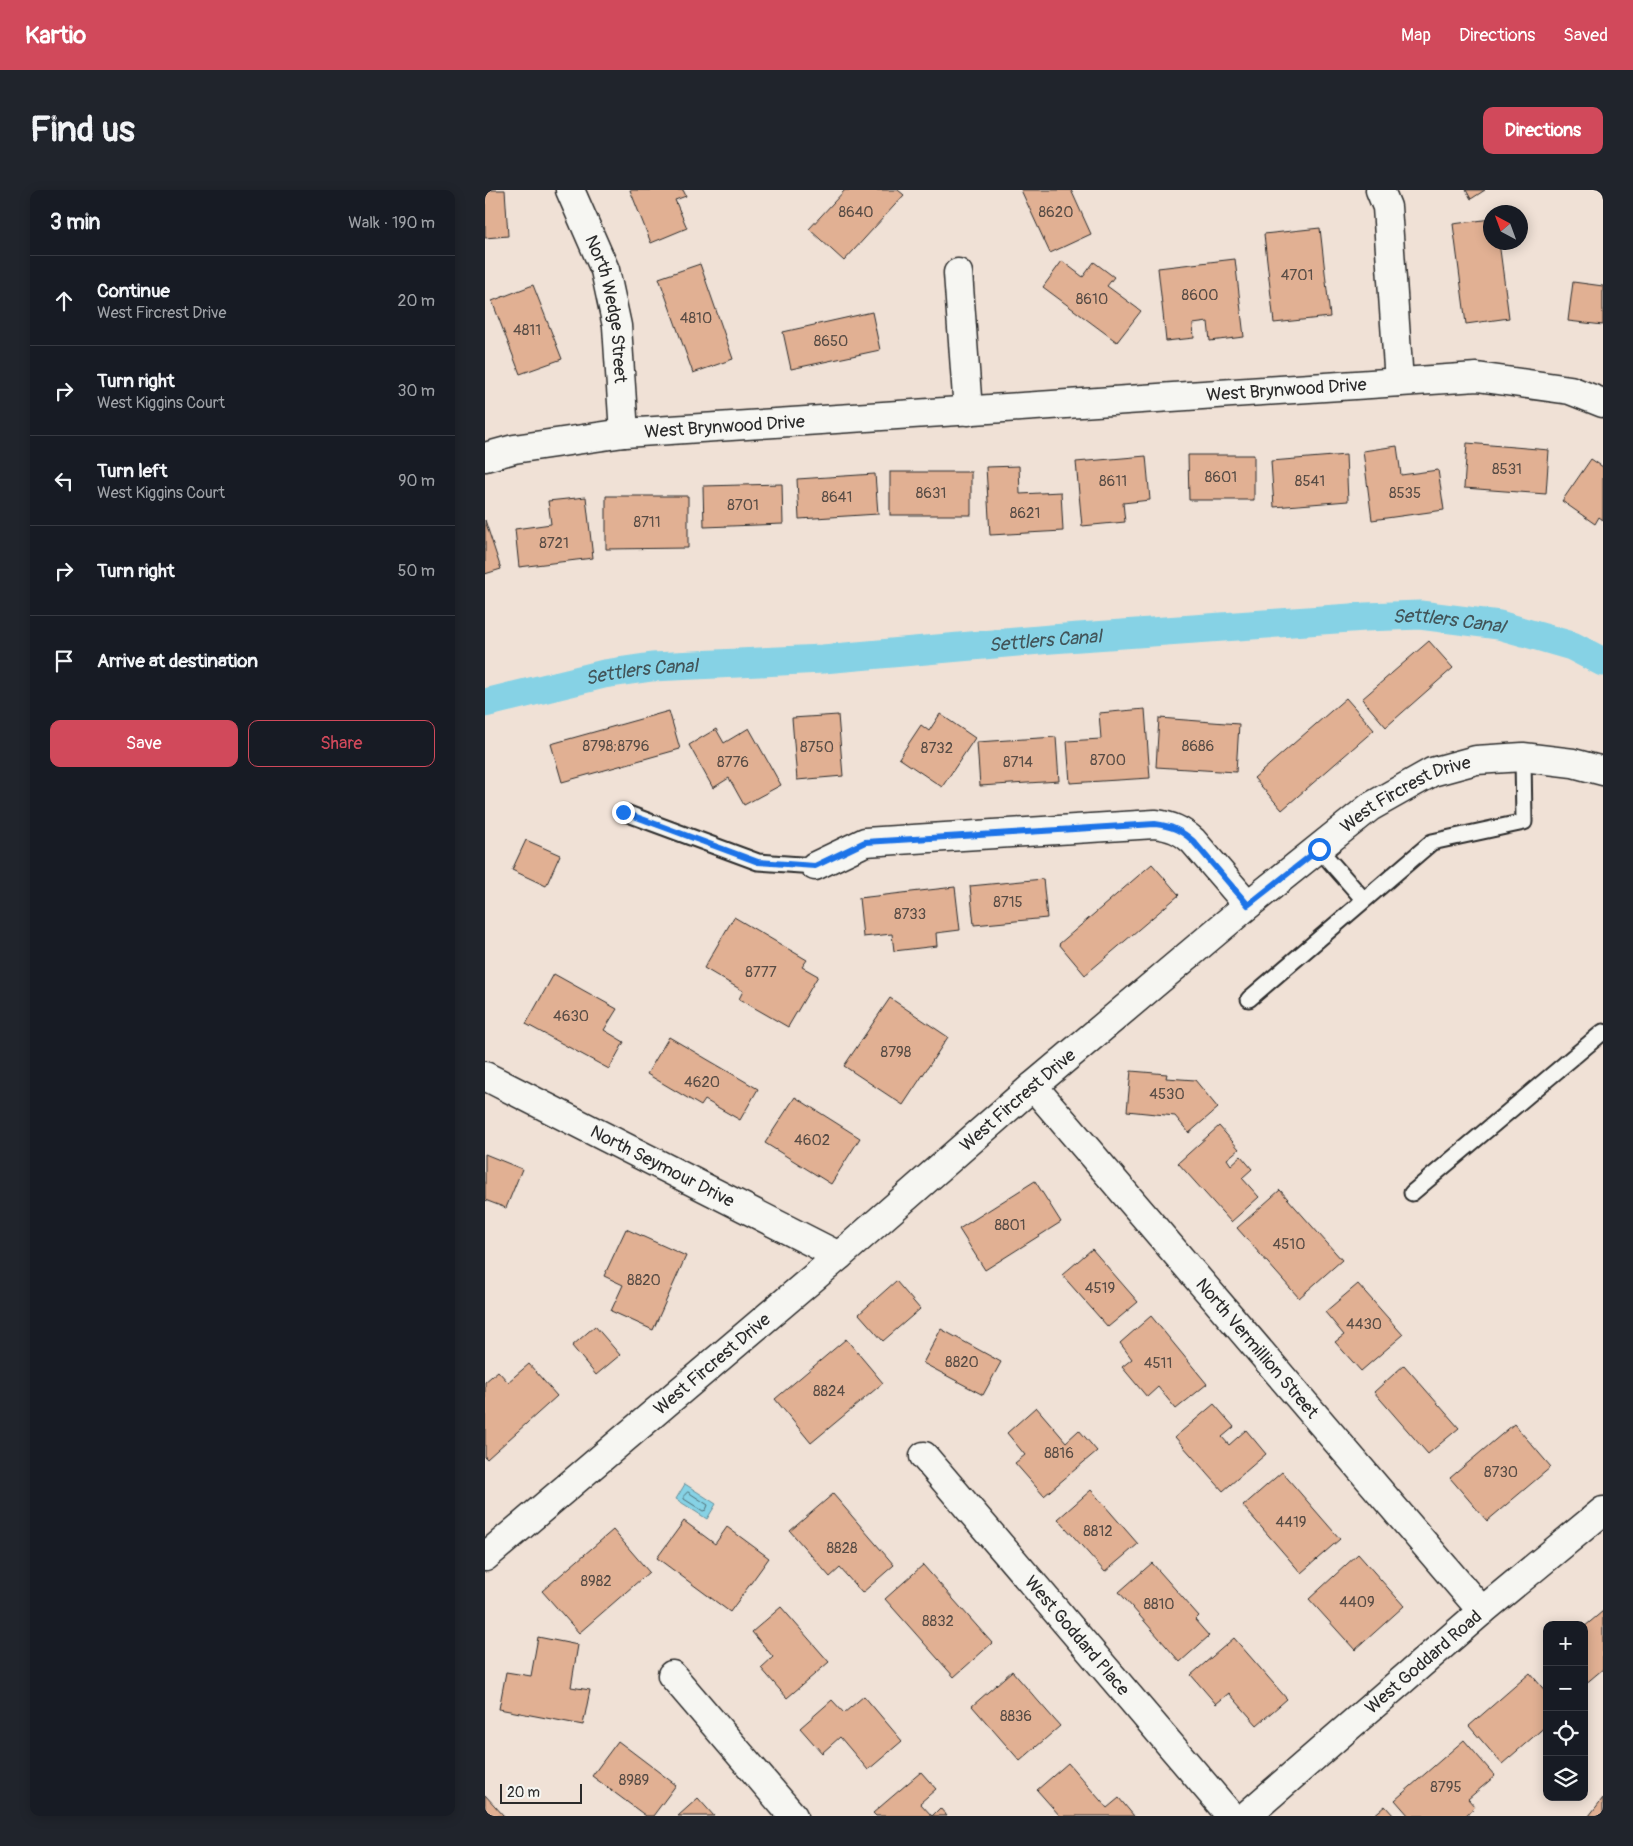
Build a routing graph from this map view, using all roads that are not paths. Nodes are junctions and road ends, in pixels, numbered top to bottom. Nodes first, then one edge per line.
1 (570, 190) edge
2 (1380, 190) edge
3 (958, 273) dead end
4 (1399, 382) junction
5 (1603, 402) edge
6 (968, 411) junction
7 (624, 433) junction
8 (485, 457) edge
9 (1523, 756) junction
10 (1603, 770) edge
11 (623, 812) dead end
12 (1319, 849) junction
13 (815, 866) joint
14 (1364, 900) junction
15 (1248, 905) junction
16 (1249, 999) dead end
17 (1603, 1032) edge
18 (485, 1076) edge
19 (1033, 1086) junction
20 (1412, 1193) dead end
21 (839, 1256) junction
22 (924, 1456) dead end
23 (1603, 1511) edge
24 (485, 1557) edge
25 (1482, 1611) junction
26 (673, 1675) dead end
27 (793, 1816) edge
28 (1231, 1816) edge
29 (1246, 1816) edge

1 - 7 street, North Wedge Street
2 - 4 street
3 - 6 street
4 - 5 street, West Brynwood Drive
4 - 6 street, West Brynwood Drive
6 - 7 street, West Brynwood Drive
7 - 8 street, West Brynwood Drive
9 - 10 street, West Fircrest Drive
9 - 12 street, West Fircrest Drive
9 - 14 lane
11 - 13 lane
12 - 14 lane
12 - 15 street, West Fircrest Drive
13 - 15 street
14 - 16 lane
15 - 19 street, West Fircrest Drive
17 - 20 lane
18 - 21 street, North Seymour Drive
19 - 21 street, West Fircrest Drive
19 - 25 street, North Vermillion Street
21 - 24 street, West Fircrest Drive
22 - 28 street, West Goddard Place
23 - 25 street, West Goddard Road
25 - 29 street, West Goddard Road
26 - 27 street

